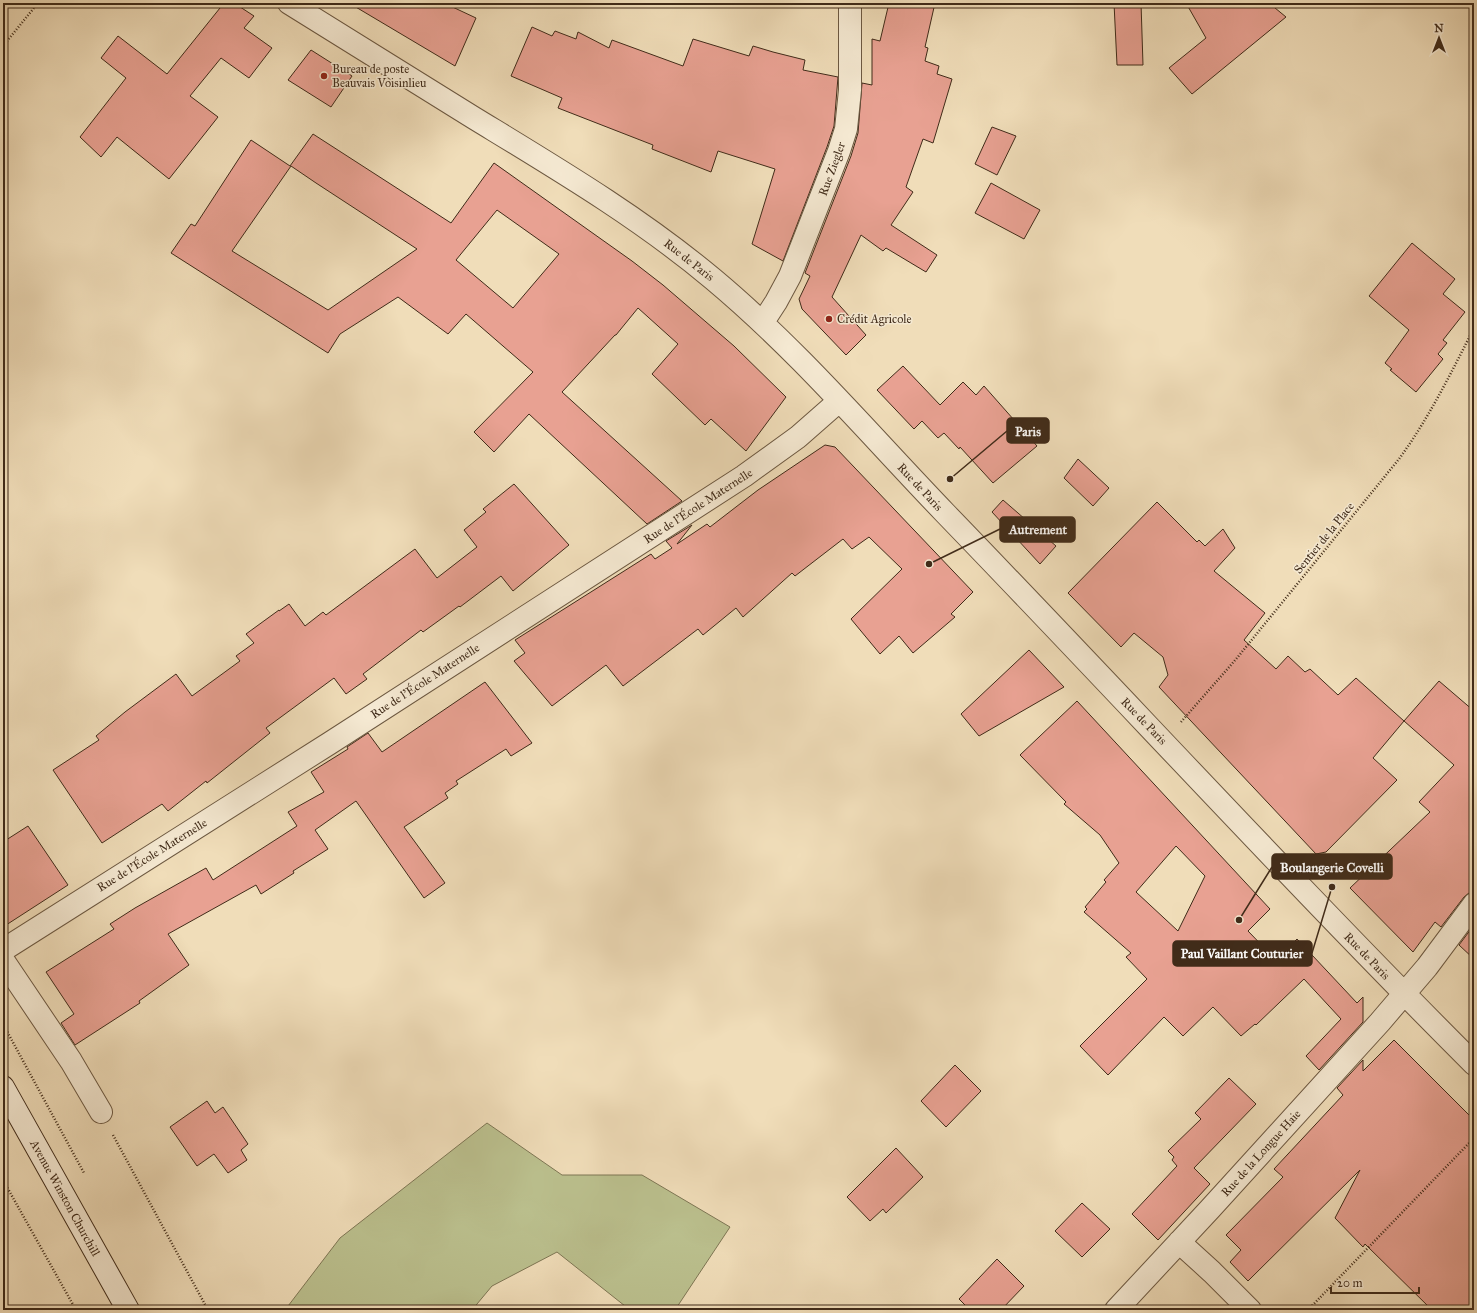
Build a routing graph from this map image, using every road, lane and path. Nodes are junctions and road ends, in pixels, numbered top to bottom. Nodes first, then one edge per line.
1 (38, 3) edge
2 (289, 3) edge
3 (850, 3) edge
4 (3, 46) edge
5 (763, 322) junction
6 (1474, 328) edge
7 (839, 401) junction
8 (1164, 742) junction
9 (1474, 904) edge
10 (3, 950) edge
11 (3, 960) edge
12 (1404, 994) junction
13 (3, 1024) edge
14 (1474, 1064) edge
15 (3, 1087) edge
16 (100, 1112) joint
17 (1474, 1138) edge
18 (68, 1141) dead end
19 (3, 1180) edge
20 (1179, 1242) junction
21 (76, 1310) edge
22 (128, 1310) edge
23 (208, 1310) edge
24 (1116, 1310) edge
25 (1250, 1310) edge
26 (1308, 1310) edge

1 - 4 path
2 - 5 street, Rue de Paris
3 - 5 street, Rue Ziegler
5 - 7 street, Rue de Paris
6 - 8 path, Sentier de la Place
7 - 8 street, Rue de Paris
7 - 10 street, Rue de l'École Maternelle
8 - 12 street, Rue de Paris
9 - 12 street, Rue de la Longue Haie
11 - 16 street
12 - 14 street, Rue de Paris
12 - 20 street, Rue de la Longue Haie
13 - 18 path
15 - 22 street, Avenue Winston Churchill
16 - 23 path
17 - 26 path
19 - 21 path
20 - 24 street, Rue de la Longue Haie
20 - 25 street

